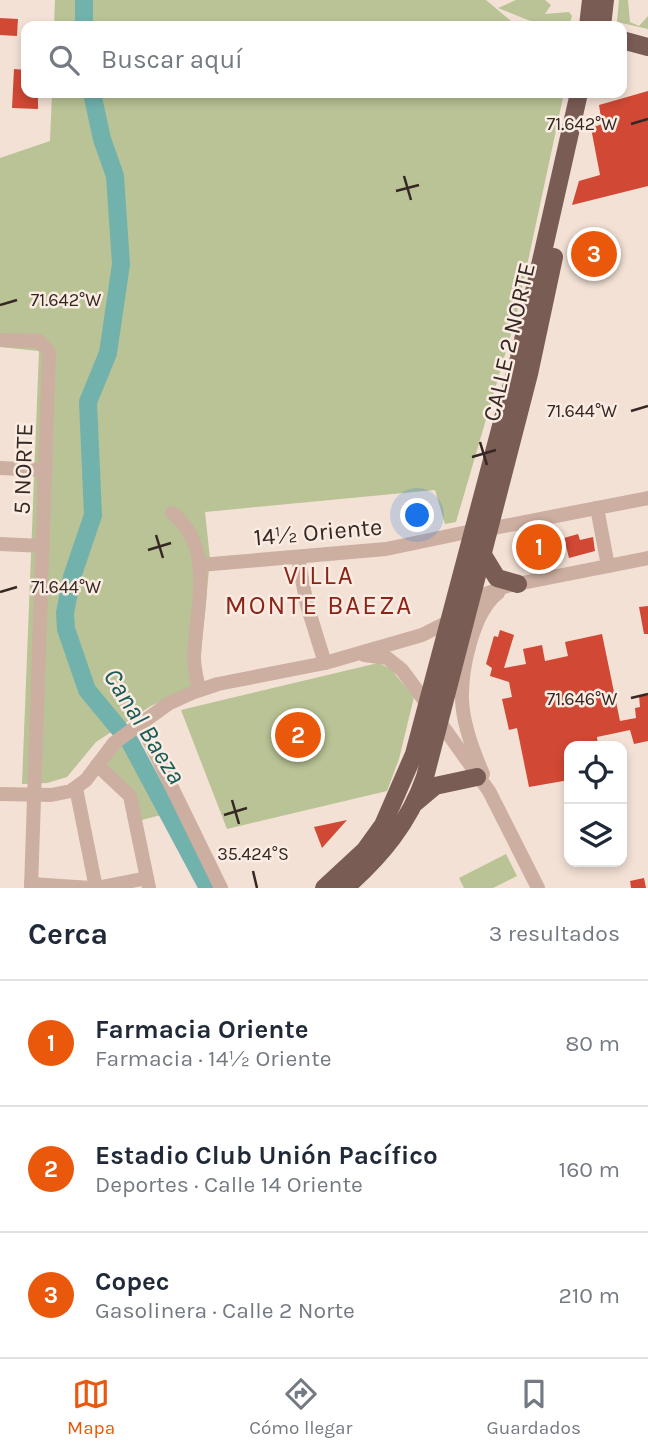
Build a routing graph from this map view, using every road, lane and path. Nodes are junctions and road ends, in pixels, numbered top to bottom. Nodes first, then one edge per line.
1 (591, 0) edge
2 (605, 0) edge
3 (589, 21) edge
4 (603, 21) edge
5 (627, 41) edge
6 (648, 47) edge
7 (578, 98) edge
8 (587, 98) edge
9 (0, 340) edge
10 (0, 468) edge
11 (46, 470) junction
12 (648, 498) edge
13 (597, 508) junction
14 (172, 513) dead end
15 (480, 530) junction
16 (0, 544) edge
17 (43, 546) junction
18 (483, 555) junction
19 (298, 558) junction
20 (648, 558) edge
21 (204, 564) junction
22 (608, 566) junction
23 (513, 585) junction
24 (471, 602) junction
25 (448, 622) junction
26 (352, 656) junction
27 (325, 663) junction
28 (199, 690) junction
29 (427, 705) junction
30 (440, 723) junction
31 (135, 727) junction
32 (97, 765) junction
33 (477, 777) junction
34 (76, 788) junction
35 (489, 791) junction
36 (0, 794) edge
37 (35, 796) junction
38 (414, 804) junction
39 (148, 883) edge
40 (31, 886) edge
41 (94, 888) edge
42 (221, 888) edge
43 (324, 888) edge
44 (345, 888) edge
45 (538, 888) edge

1 - 3 main road
2 - 4 main road
5 - 6 main road
7 - 15 main road, CALLE 2 NORTE
8 - 15 main road, CALLE 2 NORTE
9 - 11 street, 5 NORTE
10 - 11 street
11 - 17 street, 5 NORTE
12 - 13 street, 14½ Oriente
13 - 15 street, 14½ Oriente
13 - 22 street
14 - 21 street
15 - 18 main road, CALLE 2 NORTE
15 - 19 street, 14½ Oriente
15 - 25 main road, CALLE 2 NORTE
16 - 17 street
17 - 37 street, 5 NORTE
18 - 23 main road
18 - 24 main road, CALLE 2 NORTE
19 - 21 street, 14½ Oriente
19 - 27 street
20 - 22 street
21 - 28 street
22 - 23 street
23 - 24 street
23 - 35 street
24 - 25 street
24 - 30 main road, CALLE 2 NORTE
25 - 26 street
25 - 29 main road, CALLE 2 NORTE
26 - 27 street
26 - 29 street
27 - 28 street
28 - 31 street
29 - 30 street
29 - 43 main road, CALLE 2 NORTE
30 - 33 street
30 - 38 main road, CALLE 2 NORTE
31 - 32 street
31 - 42 street
32 - 34 street
32 - 39 street
33 - 35 street
33 - 38 main road
34 - 37 street
34 - 41 street
35 - 45 street
36 - 37 street
37 - 40 street, 5 NORTE
38 - 44 main road
39 - 41 street
40 - 41 street

